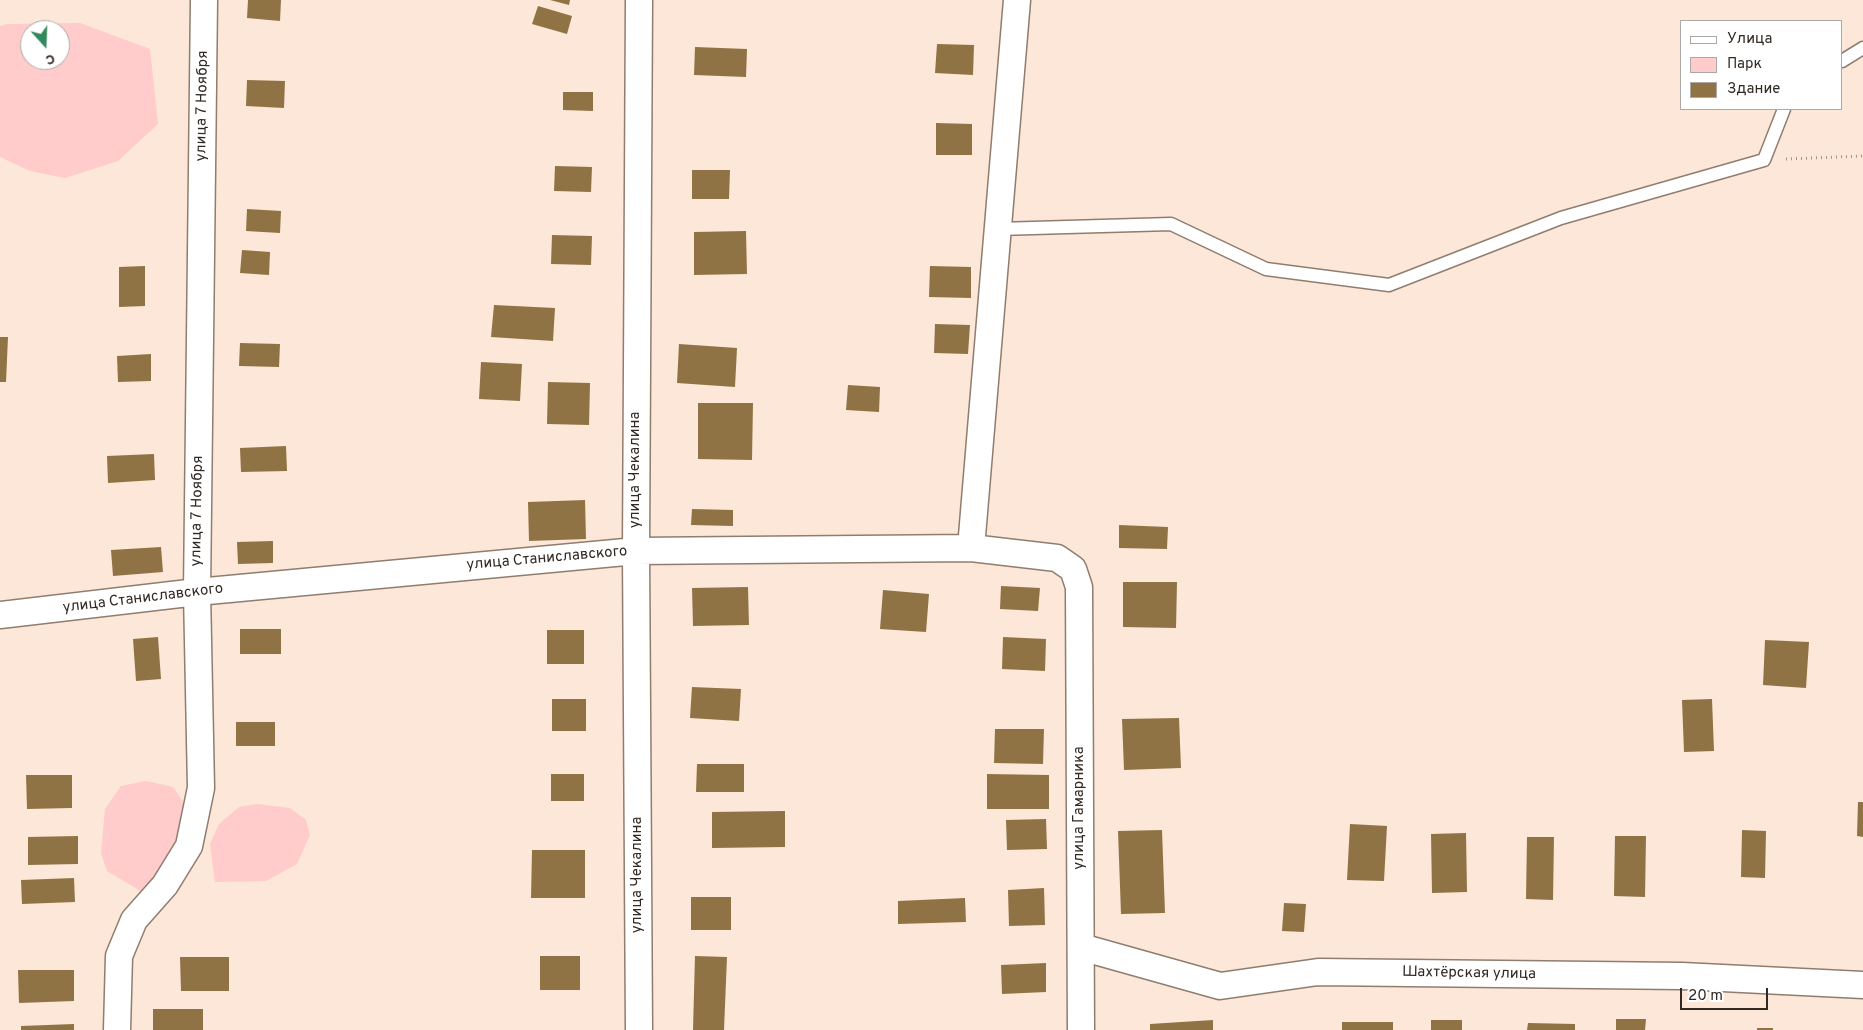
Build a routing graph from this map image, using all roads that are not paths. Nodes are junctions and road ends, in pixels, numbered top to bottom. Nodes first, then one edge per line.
1 (204, 0) edge
2 (639, 0) edge
3 (1017, 0) edge
4 (1863, 48) edge
5 (1843, 60) edge
6 (1784, 110) edge
7 (998, 229) junction
8 (972, 548) junction
9 (636, 551) junction
10 (1079, 587) joint
11 (197, 592) junction
12 (0, 615) edge
13 (1080, 947) junction
14 (1863, 985) edge
15 (117, 1030) edge
16 (639, 1030) edge
17 (1081, 1030) edge

1 - 11 street, улица 7 Ноября
2 - 9 street, улица Чекалина
3 - 7 street
4 - 5 lane
6 - 7 lane
7 - 8 street
8 - 9 street, улица Станиславского
8 - 10 street, улица Станиславского
9 - 11 street, улица Станиславского
9 - 16 street, улица Чекалина
10 - 13 street, улица Гамарника
11 - 12 street, улица Станиславского
11 - 15 street, улица 7 Ноября
13 - 14 street, Шахтёрская улица
13 - 17 street, улица Гамарника

